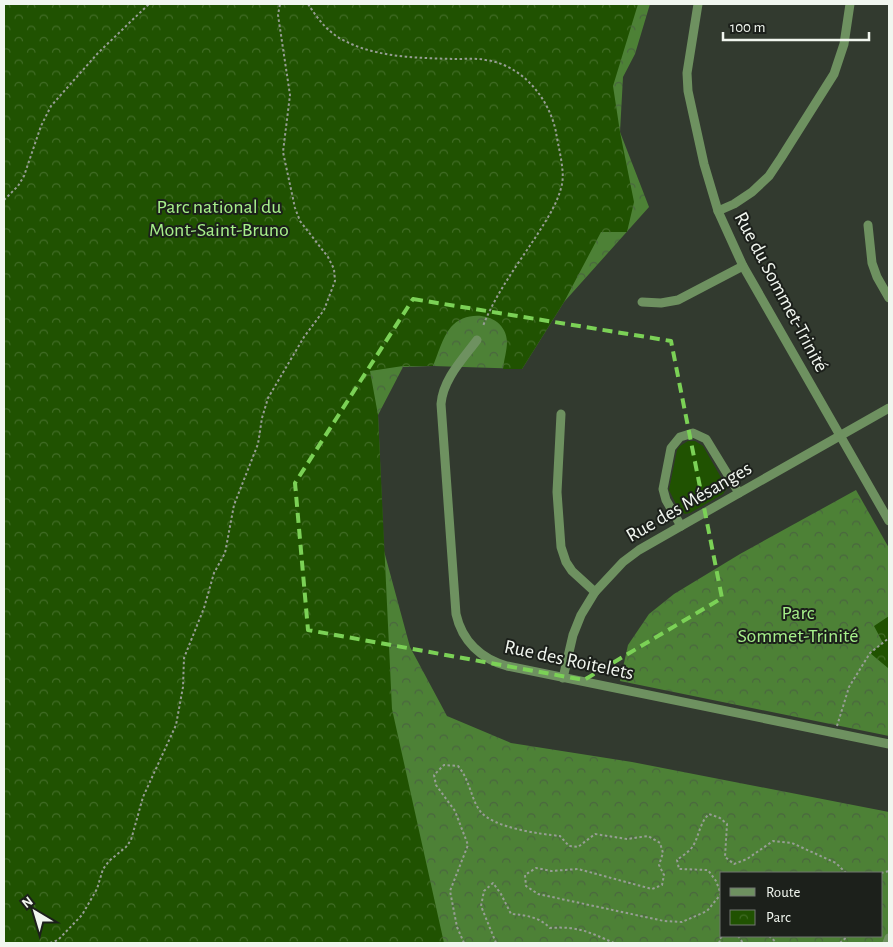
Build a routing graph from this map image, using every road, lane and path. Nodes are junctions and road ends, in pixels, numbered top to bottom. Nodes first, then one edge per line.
1 (148, 4) edge
2 (280, 4) edge
3 (308, 4) edge
4 (698, 4) edge
5 (850, 4) edge
6 (4, 200) edge
7 (718, 211) junction
8 (868, 225) dead end
9 (743, 266) junction
10 (889, 298) edge
11 (642, 302) dead end
12 (483, 326) dead end
13 (477, 340) dead end
14 (889, 408) edge
15 (562, 414) dead end
16 (840, 436) junction
17 (739, 493) junction
18 (889, 521) edge
19 (681, 526) junction
20 (595, 592) junction
21 (889, 638) edge
22 (563, 678) junction
23 (835, 732) junction
24 (889, 744) edge
25 (845, 872) edge
26 (720, 891) edge
27 (720, 895) edge
28 (889, 938) edge
29 (50, 943) edge
30 (464, 943) edge
31 (496, 943) edge
32 (614, 943) edge
33 (887, 943) edge

1 - 6 path
2 - 29 path
3 - 12 path
4 - 7 street, Rue du Sommet-Trinité
5 - 7 street
7 - 9 street, Rue du Sommet-Trinité
8 - 10 street
9 - 11 street
9 - 16 street, Rue du Sommet-Trinité
13 - 22 street, Rue des Roitelets
14 - 16 street, Rue des Mésanges
15 - 20 street
16 - 17 street, Rue des Mésanges
16 - 18 street, Rue du Sommet-Trinité
17 - 19 street, Rue des Mésanges
17 - 19 street
19 - 20 street, Rue des Mésanges
20 - 22 street, Rue des Mésanges
21 - 23 path
22 - 23 street, Rue des Roitelets
23 - 24 street, Rue des Roitelets
25 - 26 path
27 - 30 path
28 - 33 street
31 - 32 path

